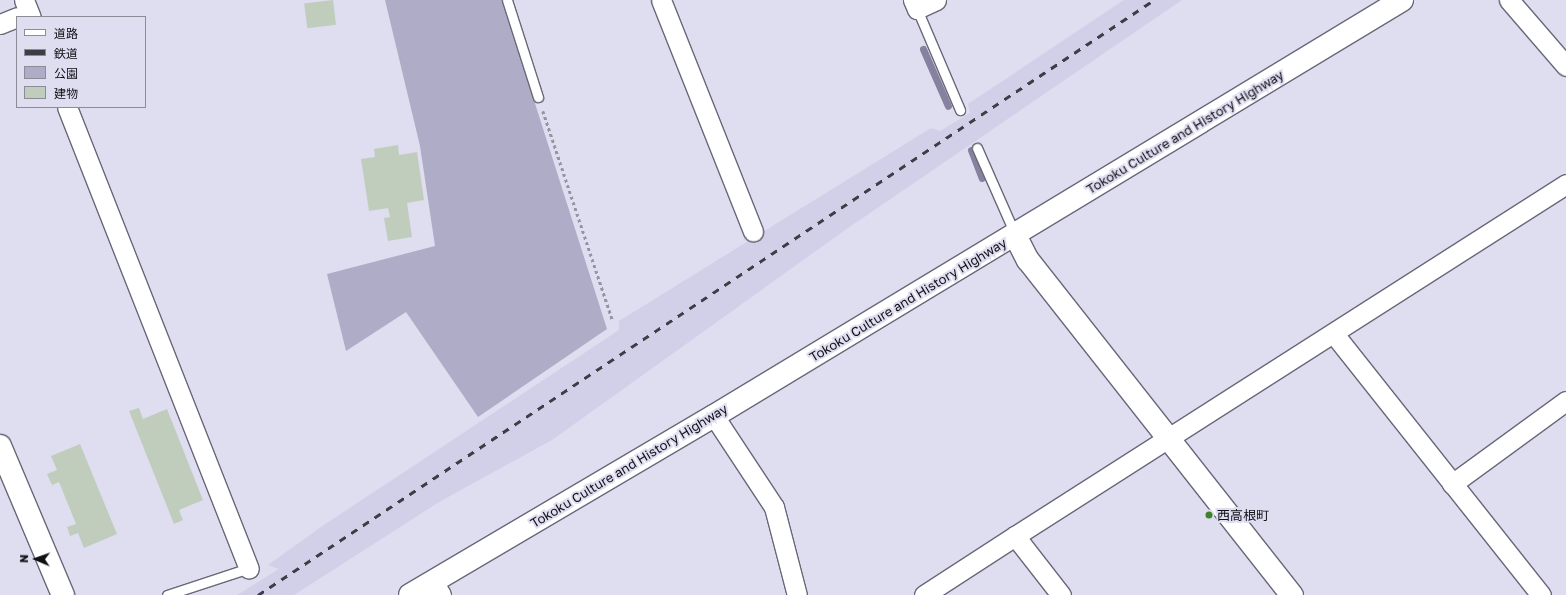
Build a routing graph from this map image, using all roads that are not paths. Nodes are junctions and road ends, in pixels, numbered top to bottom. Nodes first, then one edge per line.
1 (507, 0) edge
2 (661, 0) edge
3 (936, 0) edge
4 (1402, 0) edge
5 (1509, 0) edge
6 (915, 4) edge
7 (16, 17) edge
8 (0, 24) edge
9 (1566, 66) edge
10 (538, 97) road end
11 (67, 108) edge
12 (960, 110) dead end
13 (977, 148) dead end
14 (1566, 184) edge
15 (753, 231) dead end
16 (1015, 235) junction
17 (1334, 334) junction
18 (1566, 401) edge
19 (714, 416) junction
20 (1167, 439) junction
21 (0, 446) edge
22 (1452, 484) junction
23 (1015, 536) junction
24 (250, 568) joint
25 (437, 588) edge
26 (63, 595) edge
27 (167, 595) edge
28 (410, 595) edge
29 (797, 595) edge
30 (924, 595) edge
31 (1061, 595) edge
32 (1292, 595) edge
33 (1541, 595) edge

1 - 10 lane
2 - 15 street
3 - 6 street
4 - 16 main road, Tokoku Culture and History Highway
5 - 9 street
6 - 12 lane
7 - 8 street
11 - 24 street
13 - 16 lane
14 - 17 street
16 - 19 main road, Tokoku Culture and History Highway
16 - 20 main road
17 - 20 street
17 - 22 street
18 - 22 street
19 - 25 main road, Tokoku Culture and History Highway
19 - 29 street
20 - 23 street
20 - 32 main road
21 - 26 main road
22 - 33 street
23 - 30 street
23 - 31 street
24 - 27 lane
25 - 28 main road, Tokoku Culture and History Highway

